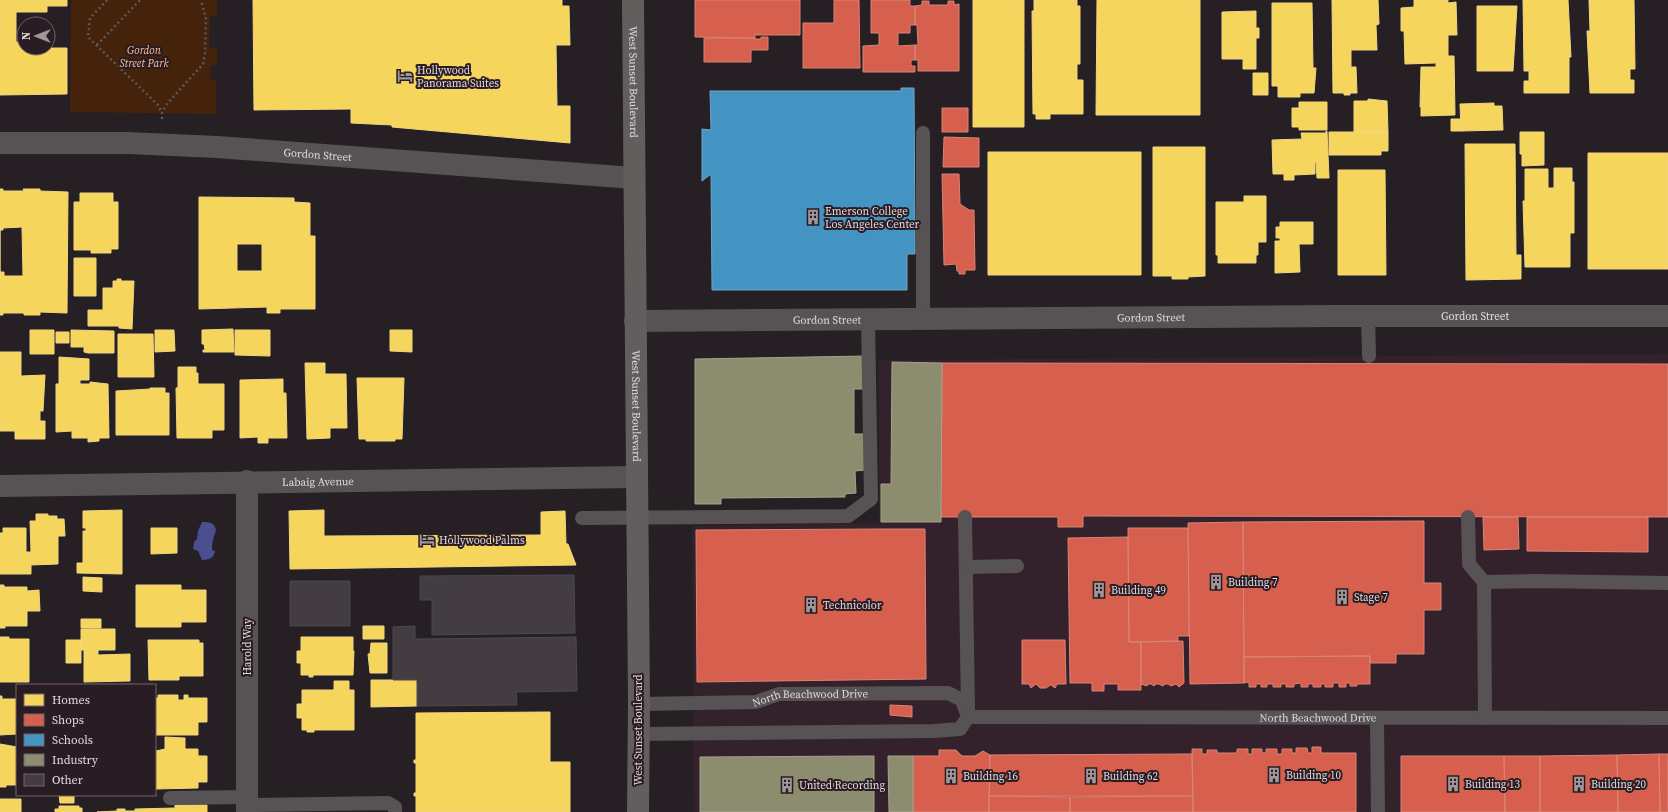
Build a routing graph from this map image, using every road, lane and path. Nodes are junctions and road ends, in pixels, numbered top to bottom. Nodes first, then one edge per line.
1 (107, 0) edge
2 (140, 0) edge
3 (201, 0) edge
4 (632, 0) edge
5 (97, 45) junction
6 (923, 133) dead end
7 (0, 143) edge
8 (634, 178) junction
9 (1368, 316) junction
10 (1668, 316) edge
11 (923, 319) junction
12 (868, 320) junction
13 (635, 321) junction
14 (1369, 356) dead end
15 (636, 477) junction
16 (247, 481) junction
17 (0, 486) edge
18 (966, 517) dead end
19 (1468, 517) dead end
20 (582, 518) dead end
21 (637, 518) junction
22 (1017, 566) dead end
23 (966, 567) junction
24 (1484, 582) junction
25 (1668, 582) edge
26 (639, 704) junction
27 (968, 717) junction
28 (1377, 718) junction
29 (1486, 718) junction
30 (1668, 718) edge
31 (638, 734) junction
32 (170, 798) dead end
33 (247, 805) edge
34 (395, 812) edge
35 (638, 812) edge
36 (1378, 812) edge

1 - 5 path
2 - 5 path
3 - 5 path
4 - 8 main road, West Sunset Boulevard
6 - 11 lane
7 - 8 street, Gordon Street
8 - 13 main road, West Sunset Boulevard
9 - 10 street, Gordon Street
9 - 11 street, Gordon Street
9 - 14 lane
11 - 12 street, Gordon Street
12 - 13 street, Gordon Street
12 - 21 lane
13 - 15 main road, West Sunset Boulevard
15 - 16 street, Labaig Avenue
15 - 21 main road, West Sunset Boulevard
16 - 17 street, Labaig Avenue
16 - 33 street, Harold Way
18 - 23 lane
19 - 24 lane
20 - 21 lane
21 - 26 main road, West Sunset Boulevard
22 - 23 lane
23 - 27 lane
24 - 25 lane
24 - 29 lane
26 - 27 lane, North Beachwood Drive
26 - 31 main road, West Sunset Boulevard
27 - 28 lane, North Beachwood Drive
27 - 31 lane
28 - 29 lane, North Beachwood Drive
28 - 36 lane
29 - 30 lane, North Beachwood Drive
31 - 35 main road, West Sunset Boulevard
32 - 33 lane
33 - 34 lane

